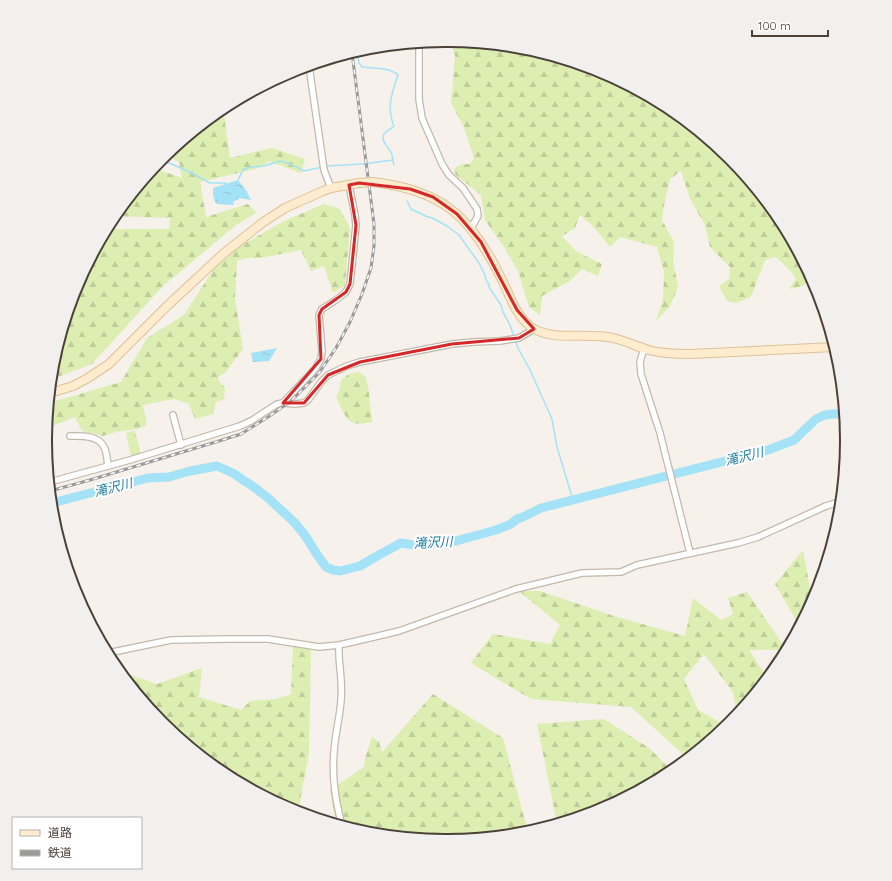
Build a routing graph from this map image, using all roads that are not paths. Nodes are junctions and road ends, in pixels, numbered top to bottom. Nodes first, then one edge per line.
1 (418, 48) edge
2 (309, 72) edge
3 (349, 185) junction
4 (331, 188) junction
5 (471, 228) junction
6 (534, 329) junction
7 (828, 347) edge
8 (644, 348) junction
9 (56, 391) edge
10 (283, 403) junction
11 (174, 415) dead end
12 (70, 436) dead end
13 (181, 445) junction
14 (108, 466) junction
15 (55, 481) edge
16 (834, 504) edge
17 (690, 553) junction
18 (339, 645) junction
19 (115, 652) edge
20 (340, 820) edge

1 - 5 street
2 - 4 street
3 - 4 street
3 - 5 street, bridge
3 - 10 street
4 - 9 street
5 - 6 street
6 - 8 street
6 - 10 street
7 - 8 street
8 - 17 street
10 - 13 street
11 - 13 street
12 - 14 street
13 - 14 street
14 - 15 street
16 - 17 street
17 - 18 street
18 - 19 street
18 - 20 street

